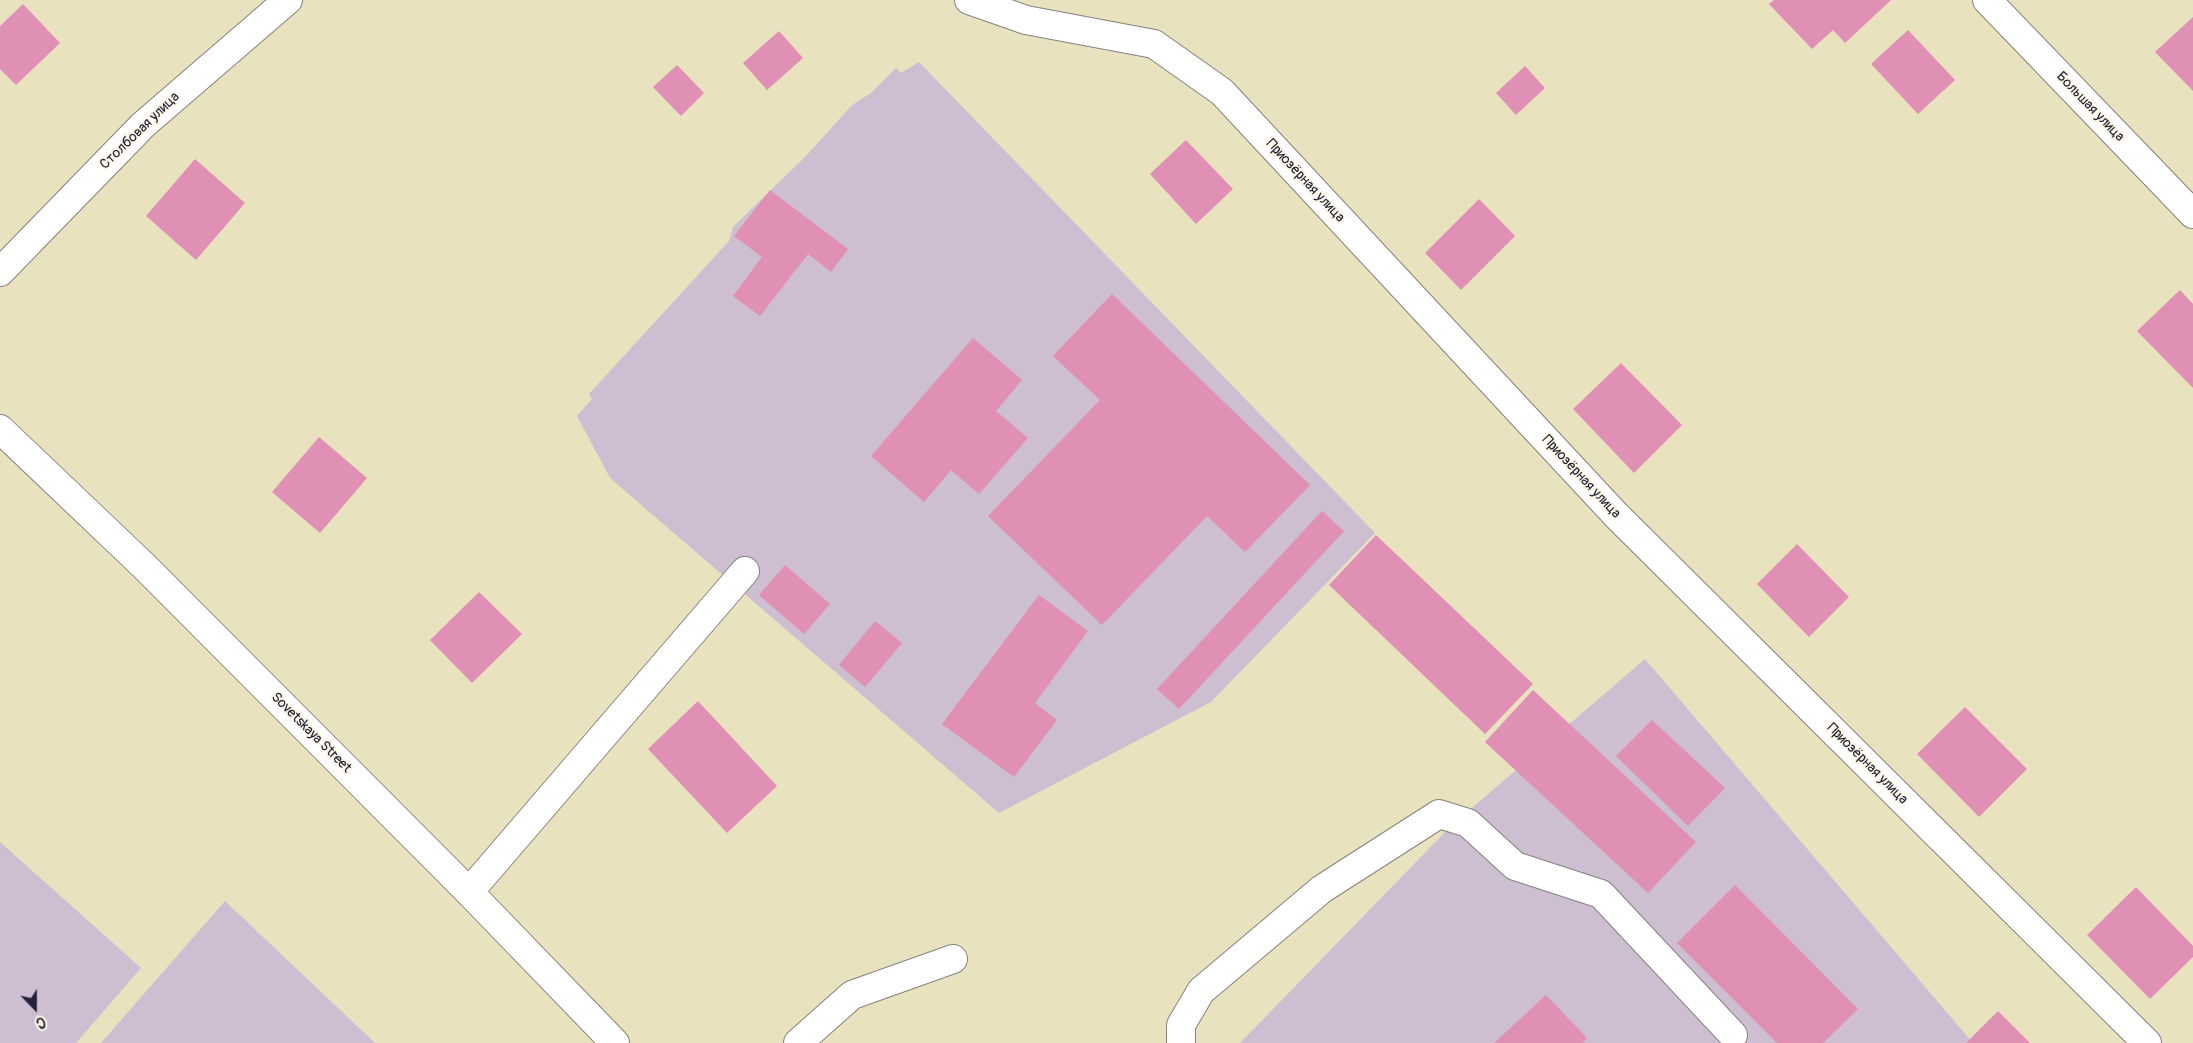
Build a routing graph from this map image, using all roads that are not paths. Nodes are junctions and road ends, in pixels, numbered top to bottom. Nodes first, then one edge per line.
1 (288, 0) edge
2 (969, 0) edge
3 (1987, 0) edge
4 (2193, 214) edge
5 (0, 272) edge
6 (0, 429) edge
7 (745, 571) dead end
8 (469, 892) junction
9 (953, 959) dead end
10 (1733, 1035) dead end
11 (615, 1043) edge
12 (798, 1043) edge
13 (1181, 1043) edge
14 (2147, 1043) edge

1 - 5 street, Столбовая улица
2 - 14 street, Приозёрная улица
3 - 4 street, Большая улица
6 - 8 street, Sovetskaya Street
7 - 8 street
8 - 11 street, Sovetskaya Street
9 - 12 street
10 - 13 street

